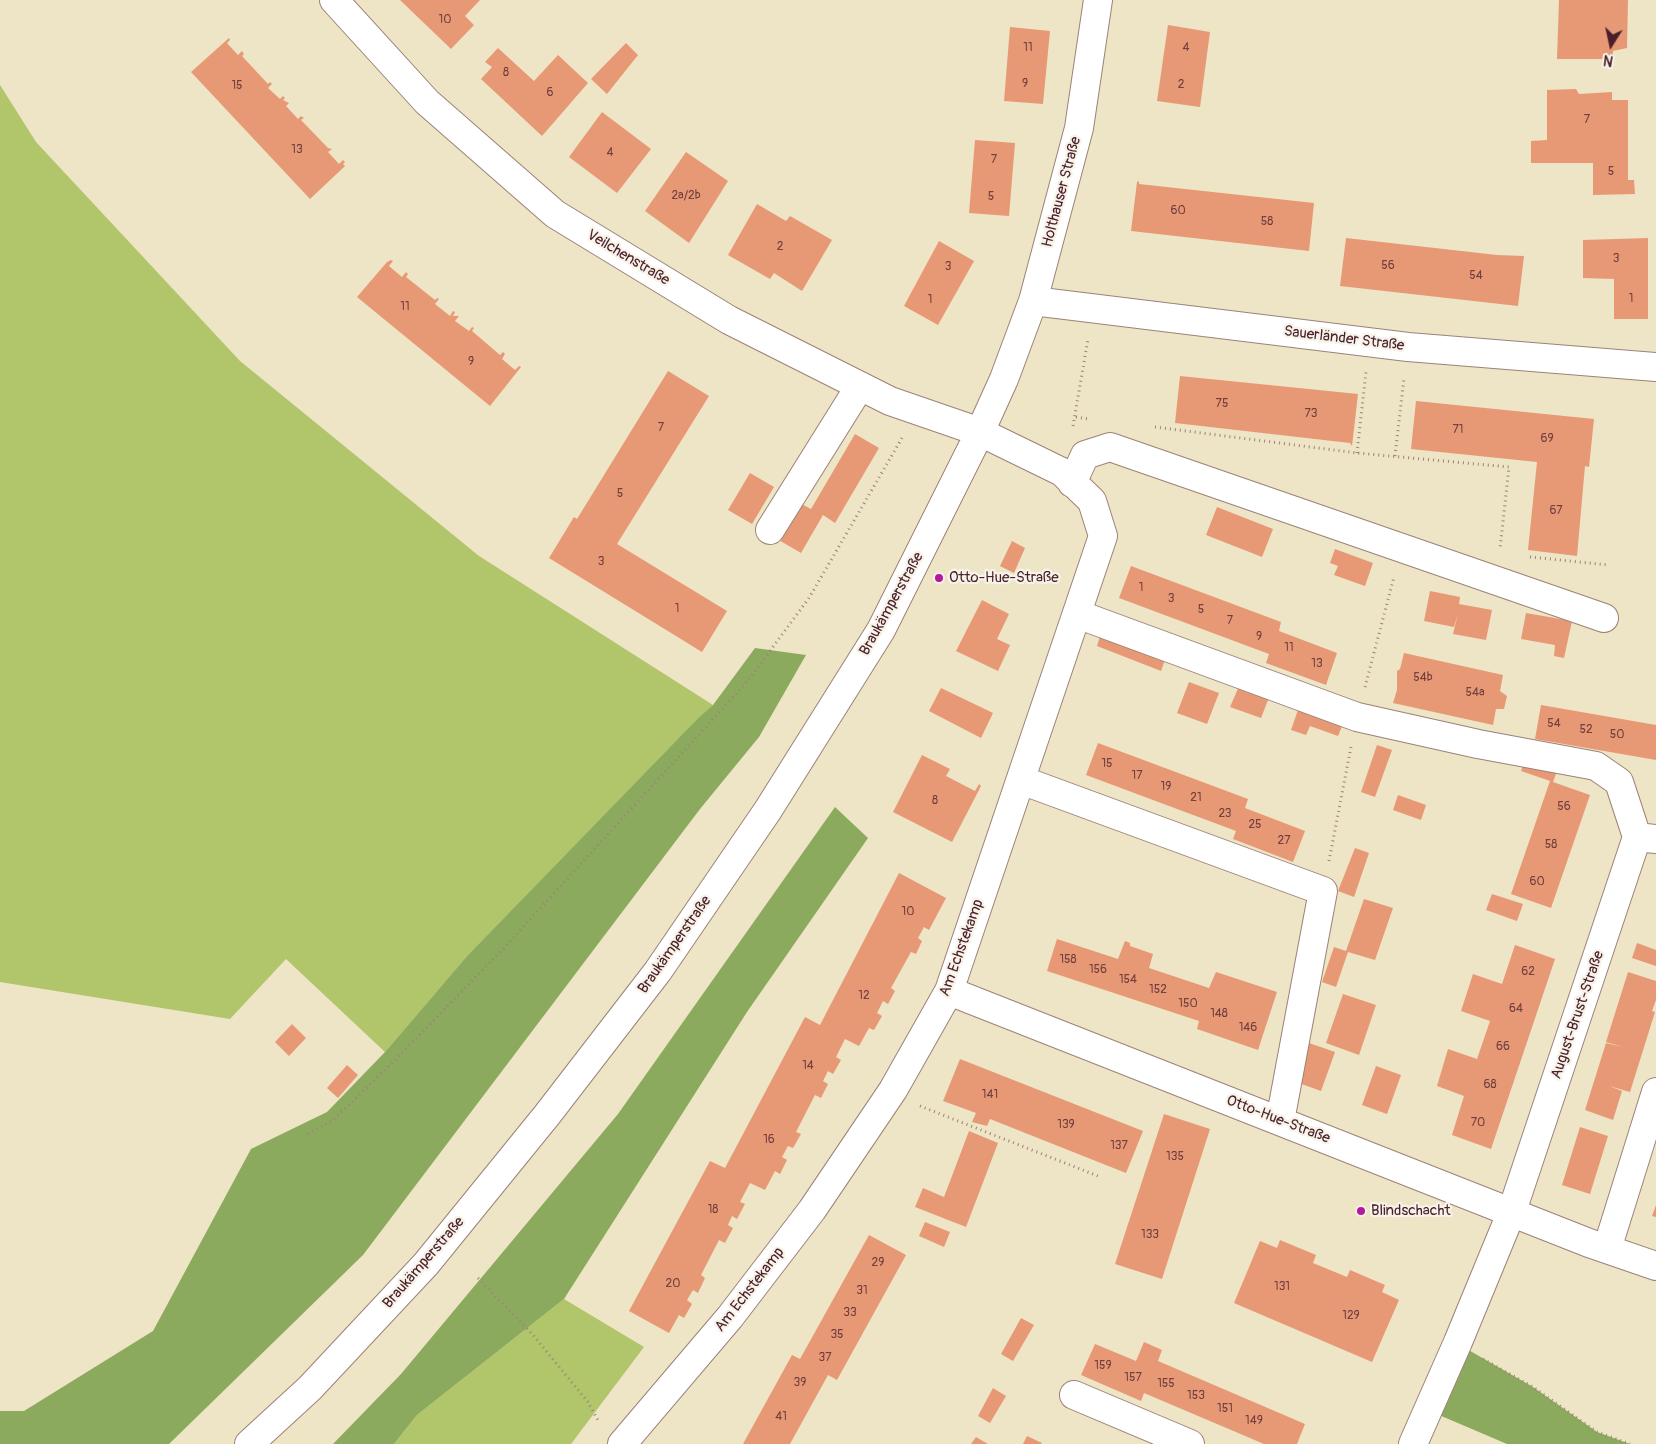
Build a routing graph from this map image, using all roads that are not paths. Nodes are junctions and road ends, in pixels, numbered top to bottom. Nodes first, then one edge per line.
1 (334, 0) edge
2 (1098, 0) edge
3 (1033, 301) junction
4 (1656, 367) edge
5 (1004, 379) joint
6 (860, 386) junction
7 (980, 432) junction
8 (1067, 477) junction
9 (770, 530) dead end
10 (1078, 614) junction
11 (1604, 618) dead end
12 (1020, 780) junction
13 (1647, 838) edge
14 (950, 991) junction
15 (1656, 1092) edge
16 (1280, 1121) junction
17 (1512, 1211) junction
18 (1607, 1249) junction
19 (1656, 1266) edge
20 (1074, 1395) dead end
21 (612, 1436) edge
22 (249, 1444) edge
23 (1190, 1444) edge
24 (1413, 1444) edge

1 - 6 street, Veilchenstraße
2 - 3 street, Holthauser Straße
3 - 4 street, Sauerländer Straße
3 - 5 street, Holthauser Straße
5 - 7 street, Braukämperstraße
6 - 7 street, Veilchenstraße
6 - 9 street
7 - 8 street, Am Echstekamp
7 - 22 street, Braukämperstraße
8 - 10 street, Am Echstekamp
8 - 11 street
10 - 12 street, Am Echstekamp
10 - 13 street
12 - 14 street, Am Echstekamp
12 - 16 street
13 - 17 street, August-Brust-Straße
14 - 16 street, Otto-Hue-Straße
14 - 21 street, Am Echstekamp
15 - 18 street
16 - 17 street, Otto-Hue-Straße
17 - 18 street, Otto-Hue-Straße
17 - 24 street
18 - 19 street, Otto-Hue-Straße
20 - 23 street

